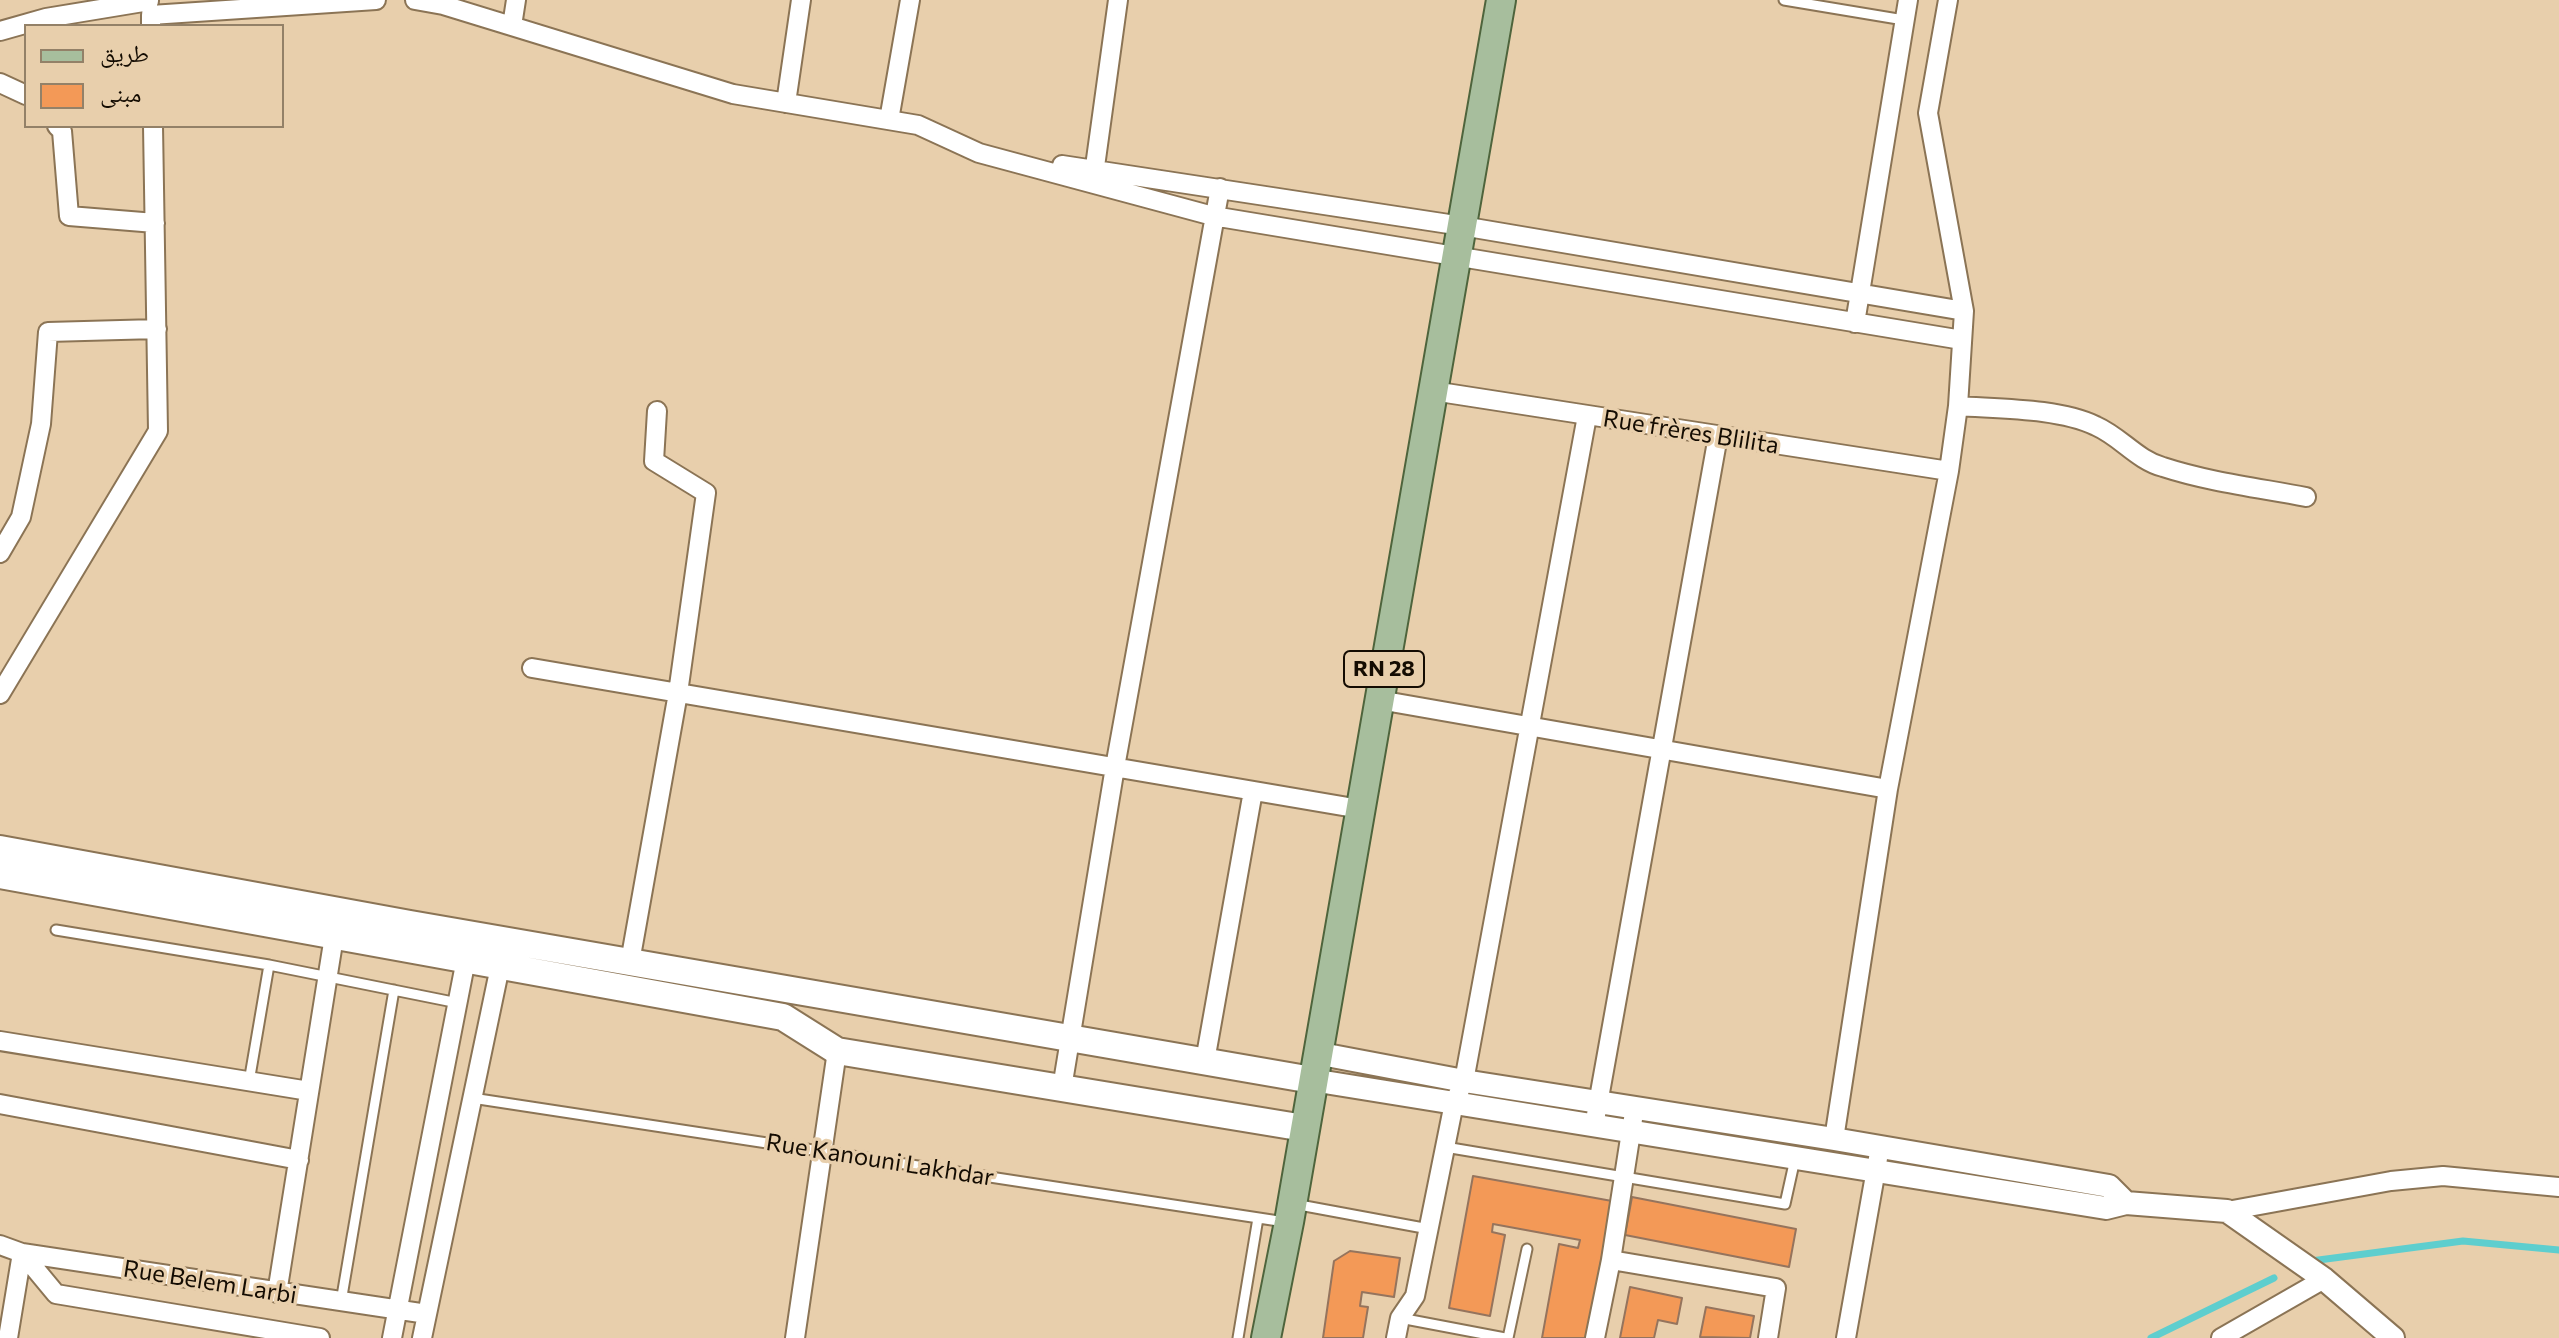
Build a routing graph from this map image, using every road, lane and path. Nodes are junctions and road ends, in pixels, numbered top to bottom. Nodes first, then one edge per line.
1 (376, 0) edge
2 (415, 0) edge
3 (516, 0) edge
4 (801, 0) edge
5 (910, 0) edge
6 (1118, 0) edge
7 (1501, 0) edge
8 (1784, 0) edge
9 (1908, 0) edge
10 (1948, 0) edge
11 (267, 4) edge
12 (150, 11) edge
13 (1904, 20) junction
14 (24, 24) edge
15 (25, 24) edge
16 (512, 26) junction
17 (0, 31) edge
18 (0, 83) edge
19 (24, 94) edge
20 (786, 103) junction
21 (889, 120) junction
22 (59, 128) edge
23 (153, 128) edge
24 (1094, 176) junction
25 (1220, 188) junction
26 (1213, 216) junction
27 (155, 223) junction
28 (1462, 226) junction
29 (1457, 256) junction
30 (1859, 293) junction
31 (1964, 311) junction
32 (1855, 323) junction
33 (157, 329) junction
34 (1962, 340) junction
35 (1433, 391) junction
36 (1958, 406) junction
37 (657, 411) dead end
38 (1587, 416) junction
39 (1718, 436) junction
40 (1949, 471) junction
41 (2306, 497) dead end
42 (1, 549) edge
43 (532, 668) dead end
44 (678, 693) junction
45 (0, 694) edge
46 (1379, 700) junction
47 (1532, 725) junction
48 (1662, 749) junction
49 (1115, 767) junction
50 (1888, 789) junction
51 (1253, 791) junction
52 (1360, 809) junction
53 (0, 849) edge
54 (0, 875) edge
55 (336, 922) junction
56 (56, 930) dead end
57 (468, 946) junction
58 (503, 953) junction
59 (630, 962) junction
60 (269, 965) junction
61 (328, 977) junction
62 (394, 990) junction
63 (458, 1003) junction
64 (1070, 1038) junction
65 (0, 1041) edge
66 (837, 1051) junction
67 (1205, 1061) junction
68 (1314, 1066) junction
69 (1464, 1081) junction
70 (249, 1082) junction
71 (1062, 1088) junction
72 (309, 1091) junction
73 (472, 1098) junction
74 (1454, 1103) junction
75 (1599, 1103) junction
76 (0, 1104) edge
77 (1635, 1109) junction
78 (1594, 1126) junction
79 (1304, 1128) junction
80 (1631, 1132) junction
81 (1834, 1139) junction
82 (1445, 1147) junction
83 (1880, 1147) junction
84 (823, 1152) junction
85 (1795, 1159) junction
86 (299, 1160) junction
87 (1874, 1172) junction
88 (1625, 1178) junction
89 (2559, 1187) edge
90 (2126, 1203) junction
91 (2227, 1211) junction
92 (1290, 1213) junction
93 (1258, 1218) junction
94 (1429, 1229) junction
95 (0, 1245) edge
96 (1527, 1249) dead end
97 (22, 1253) junction
98 (1611, 1260) junction
99 (2324, 1279) junction
100 (277, 1293) junction
101 (341, 1302) junction
102 (398, 1311) junction
103 (427, 1314) junction
104 (1400, 1318) junction
105 (278, 1334) edge
106 (8, 1338) edge
107 (320, 1338) edge
108 (392, 1338) edge
109 (422, 1338) edge
110 (795, 1338) edge
111 (1238, 1338) edge
112 (1266, 1338) edge
113 (1396, 1338) edge
114 (1507, 1338) edge
115 (1595, 1338) edge
116 (1768, 1338) edge
117 (1846, 1338) edge
118 (2221, 1338) edge
119 (2393, 1338) edge

1 - 11 street
2 - 16 street
3 - 16 street
4 - 20 street
5 - 21 street
6 - 24 street
7 - 28 main road, RN 28
8 - 13 lane
9 - 13 street
10 - 31 street
11 - 12 street
12 - 15 street
13 - 30 street
14 - 17 street
16 - 20 street
18 - 19 street
20 - 21 street
21 - 24 street
22 - 27 street
23 - 27 street
24 - 25 street
24 - 26 street
25 - 26 street
25 - 28 street
26 - 29 street
26 - 49 street
27 - 33 street
28 - 29 main road, RN 28
28 - 30 street
29 - 32 street
29 - 35 main road, RN 28
30 - 31 street
30 - 32 street
31 - 34 street
32 - 34 street
33 - 42 street
33 - 45 street
34 - 36 street
35 - 38 street, Rue frères Blilita
35 - 46 main road, RN 28
36 - 40 street
36 - 41 street
37 - 44 street
38 - 39 street, Rue frères Blilita
38 - 47 street
39 - 40 street, Rue frères Blilita
39 - 48 street
40 - 50 street
43 - 44 street
44 - 49 street
44 - 59 street
46 - 47 street
46 - 52 main road, RN 28
47 - 48 street
47 - 69 street
48 - 50 street
48 - 75 street
49 - 51 street
49 - 64 street
50 - 81 street
51 - 52 street
51 - 67 street
52 - 68 main road, RN 28
53 - 55 main road
54 - 55 main road
55 - 57 main road
55 - 61 street
56 - 60 lane
57 - 58 main road
57 - 63 street
58 - 59 main road
58 - 66 main road
58 - 73 street
59 - 64 main road
60 - 61 lane
60 - 70 lane
61 - 62 lane
61 - 72 street
62 - 63 lane
62 - 101 lane
63 - 102 street
64 - 67 main road
64 - 71 street
65 - 70 street
66 - 71 main road
66 - 84 street
67 - 68 main road
68 - 69 street
68 - 74 street
68 - 79 main road, RN 28
69 - 74 street
69 - 75 street
70 - 72 street
71 - 79 main road
72 - 86 street
73 - 84 lane, Rue Kanouni Lakhdar
73 - 103 street
74 - 78 street
74 - 82 street
75 - 77 street
75 - 78 street
76 - 86 street
77 - 80 street
77 - 81 street
78 - 80 street
79 - 92 main road, RN 28
80 - 85 street
80 - 88 street
81 - 83 street
82 - 88 lane
82 - 94 street
83 - 87 street
83 - 90 street
84 - 93 lane, Rue Kanouni Lakhdar
84 - 110 street
85 - 87 street
85 - 88 lane
86 - 100 street
87 - 90 street
87 - 117 street
88 - 98 street
89 - 91 street
90 - 91 street
91 - 99 street
92 - 93 lane, Rue Kanouni Lakhdar
92 - 94 lane, Rue Kanouni Lakhdar
92 - 112 main road, RN 28
93 - 111 lane
94 - 104 street
95 - 97 street, Rue Belem Larbi
96 - 114 lane
97 - 100 street, Rue Belem Larbi
97 - 105 street
97 - 106 street
98 - 115 street
98 - 116 street
99 - 118 street
99 - 119 street
100 - 101 street, Rue Belem Larbi
101 - 102 street, Rue Belem Larbi
102 - 103 street, Rue Belem Larbi
102 - 108 street
103 - 109 street
104 - 113 street
104 - 114 lane
105 - 107 street

